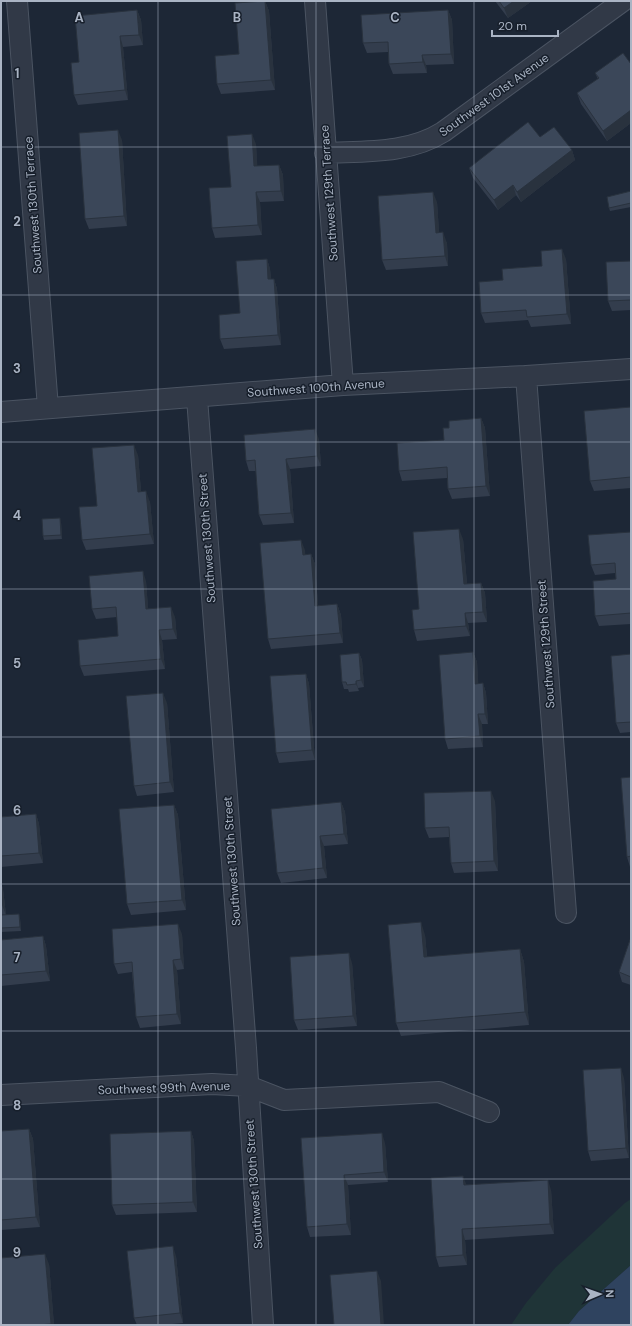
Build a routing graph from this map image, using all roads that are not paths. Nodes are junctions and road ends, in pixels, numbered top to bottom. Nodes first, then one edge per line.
1 (17, 1) edge
2 (315, 1) edge
3 (623, 1) edge
4 (325, 154) junction
5 (631, 369) edge
6 (526, 376) junction
7 (343, 386) junction
8 (197, 398) junction
9 (48, 408) junction
10 (1, 412) edge
11 (566, 913) dead end
12 (248, 1086) junction
13 (1, 1095) edge
14 (489, 1112) dead end
15 (263, 1325) edge

1 - 9 street, Southwest 130th Terrace
2 - 4 street, Southwest 129th Terrace
3 - 4 street, Southwest 101st Avenue
4 - 7 street, Southwest 129th Terrace
5 - 6 street, Southwest 100th Avenue
6 - 7 street, Southwest 100th Avenue
6 - 11 street, Southwest 129th Street
7 - 8 street, Southwest 100th Avenue
8 - 9 street, Southwest 100th Avenue
8 - 12 street, Southwest 130th Street
9 - 10 street, Southwest 100th Avenue
12 - 13 street, Southwest 99th Avenue
12 - 14 street, Southwest 99th Avenue
12 - 15 street, Southwest 130th Street

